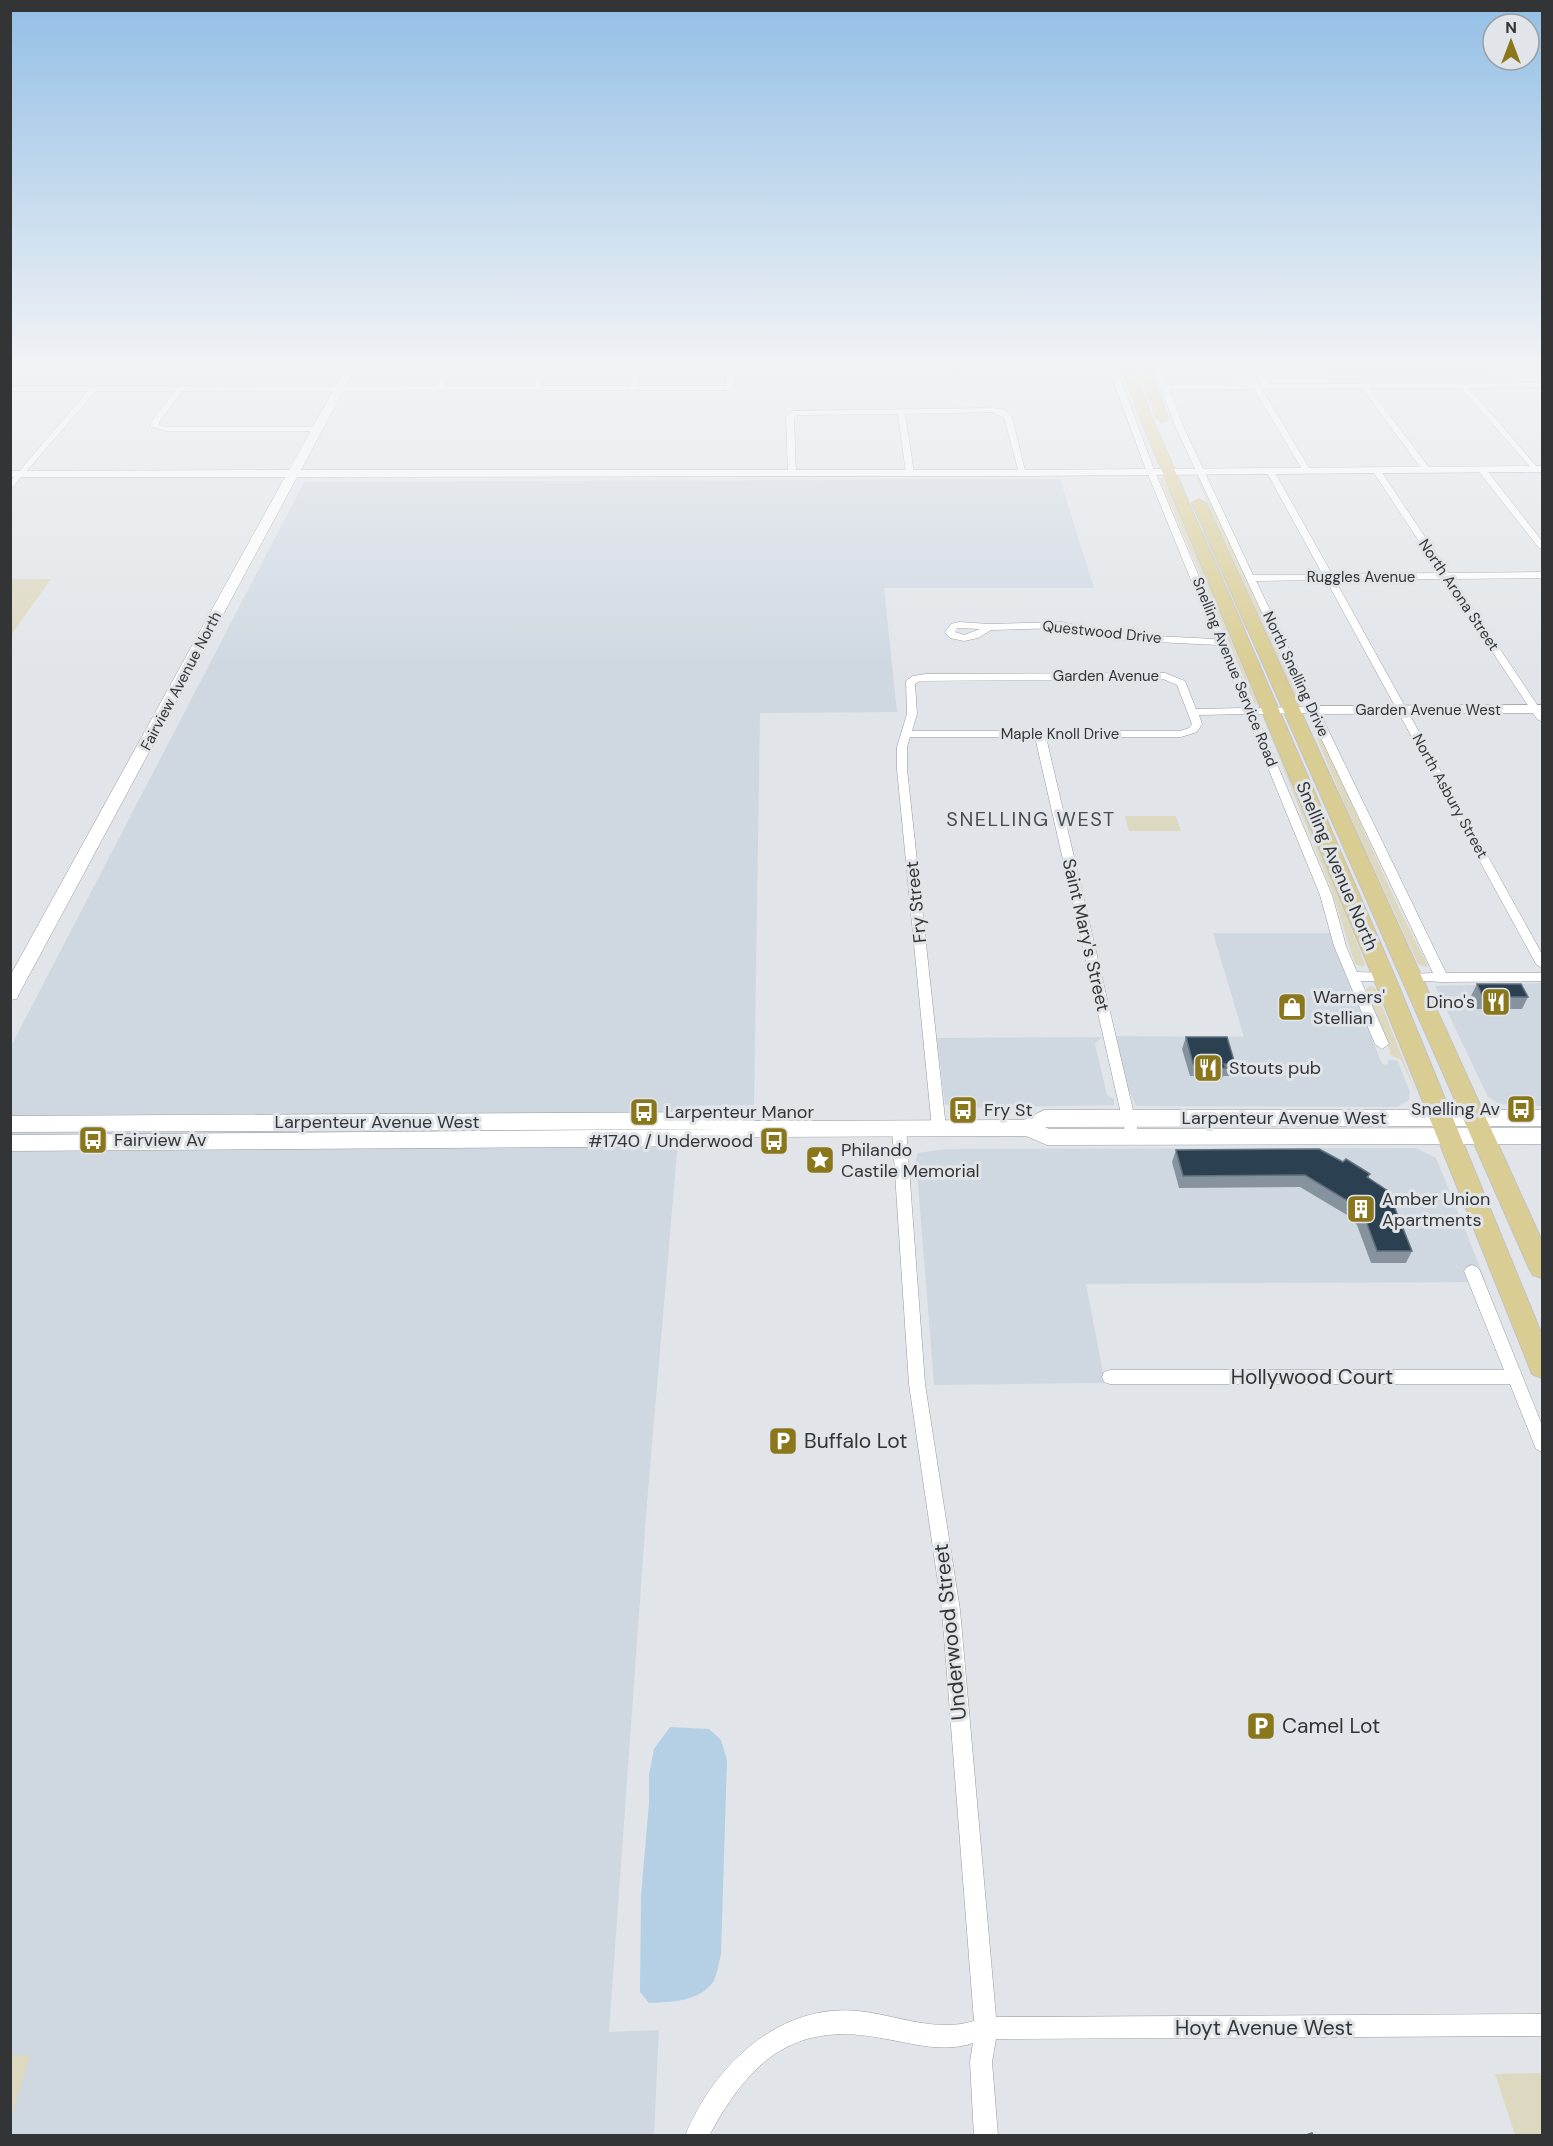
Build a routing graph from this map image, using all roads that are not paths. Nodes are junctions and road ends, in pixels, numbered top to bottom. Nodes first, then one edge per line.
1 (296, 467) edge
2 (792, 467) edge
3 (909, 467) edge
4 (1021, 467) edge
5 (1150, 467) edge
6 (1164, 467) edge
7 (1178, 467) edge
8 (1179, 467) edge
9 (1189, 467) edge
10 (1200, 467) edge
11 (1305, 467) edge
12 (1425, 467) edge
13 (1538, 469) edge
14 (1376, 470) junction
15 (1427, 470) junction
16 (1482, 470) junction
17 (1270, 471) junction
18 (1307, 471) junction
19 (1152, 472) junction
20 (1202, 472) junction
21 (293, 473) junction
22 (792, 473) junction
23 (910, 473) junction
24 (1023, 473) junction
25 (16, 474) edge
26 (10, 488) edge
27 (1542, 546) edge
28 (1542, 575) edge
29 (1446, 576) junction
30 (1328, 577) junction
31 (1251, 578) junction
32 (989, 627) dead end
33 (1222, 640) junction
34 (914, 679) joint
35 (1314, 710) junction
36 (1402, 710) junction
37 (1292, 711) junction
38 (1193, 712) junction
39 (1262, 712) junction
40 (1540, 712) edge
41 (906, 734) junction
42 (1040, 734) junction
43 (1371, 945) junction
44 (1542, 964) edge
45 (1354, 976) junction
46 (1542, 976) edge
47 (1384, 977) junction
48 (1412, 977) junction
49 (1442, 978) junction
50 (10, 994) edge
51 (1382, 1044) dead end
52 (1542, 1118) edge
53 (10, 1124) edge
54 (1130, 1127) junction
55 (1446, 1127) junction
56 (1480, 1127) junction
57 (899, 1128) junction
58 (939, 1128) junction
59 (358, 1132) junction
60 (1542, 1136) edge
61 (10, 1143) edge
62 (1542, 1268) edge
63 (1472, 1271) dead end
64 (1542, 1366) edge
65 (1110, 1377) dead end
66 (1514, 1377) junction
67 (1542, 1444) edge
68 (1542, 2025) edge
69 (986, 2028) junction
70 (696, 2136) edge
71 (987, 2136) edge

1 - 21 street, Fairview Avenue North
2 - 22 street
3 - 23 street
4 - 24 street
5 - 19 street, Snelling Avenue Service Road
6 - 19 street
7 - 39 main road, Snelling Avenue North
8 - 37 main road, Snelling Avenue North
9 - 20 street
10 - 20 street, North Snelling Drive
11 - 18 street
12 - 15 street
13 - 16 street
14 - 15 street
14 - 18 street
14 - 29 street, North Arona Street
15 - 16 street
16 - 27 street
17 - 18 street
17 - 20 street
17 - 30 street, North Asbury Street
19 - 24 street
19 - 33 street, Snelling Avenue Service Road
20 - 31 street, North Snelling Drive
21 - 22 street
21 - 25 street
21 - 50 street, Fairview Avenue North
22 - 23 street
23 - 24 street
25 - 26 street
28 - 29 street, Ruggles Avenue
29 - 30 street, Ruggles Avenue
29 - 40 street, North Arona Street
30 - 31 street, Ruggles Avenue
30 - 36 street, North Asbury Street
31 - 35 street, North Snelling Drive
32 - 33 street, Questwood Drive
33 - 39 street, Snelling Avenue Service Road
34 - 38 street, Garden Avenue
34 - 41 street, Fry Street
35 - 36 street, Garden Avenue West
35 - 37 street
35 - 49 street, North Snelling Drive
36 - 40 street, Garden Avenue West
36 - 44 street, North Asbury Street
37 - 39 street
37 - 48 main road, Snelling Avenue North
38 - 39 street
38 - 42 street, Maple Knoll Drive
39 - 43 main road, Snelling Avenue North
39 - 45 street, Snelling Avenue Service Road
41 - 42 street, Maple Knoll Drive
41 - 58 street, Fry Street
42 - 54 street, Saint Mary's Street
43 - 47 main road, Snelling Avenue North
43 - 48 main road
45 - 47 street
45 - 51 street, Snelling Avenue Service Road
46 - 49 street
47 - 55 main road, Snelling Avenue North
48 - 49 street
48 - 56 main road, Snelling Avenue North
52 - 56 street, Larpenteur Avenue West
53 - 59 street, Larpenteur Avenue West
54 - 55 street, Larpenteur Avenue West
54 - 58 street, Larpenteur Avenue West
55 - 56 street, Larpenteur Avenue West
55 - 64 main road, Snelling Avenue North
56 - 60 street, Larpenteur Avenue West
56 - 62 main road, Snelling Avenue North
57 - 58 street, Larpenteur Avenue West
57 - 59 street, Larpenteur Avenue West
57 - 69 street, Underwood Street
59 - 61 street, Larpenteur Avenue West
63 - 66 street
65 - 66 street, Hollywood Court
66 - 67 street
68 - 69 street, Hoyt Avenue West
69 - 70 street, Hoyt Avenue West
69 - 71 street, Underwood Street

